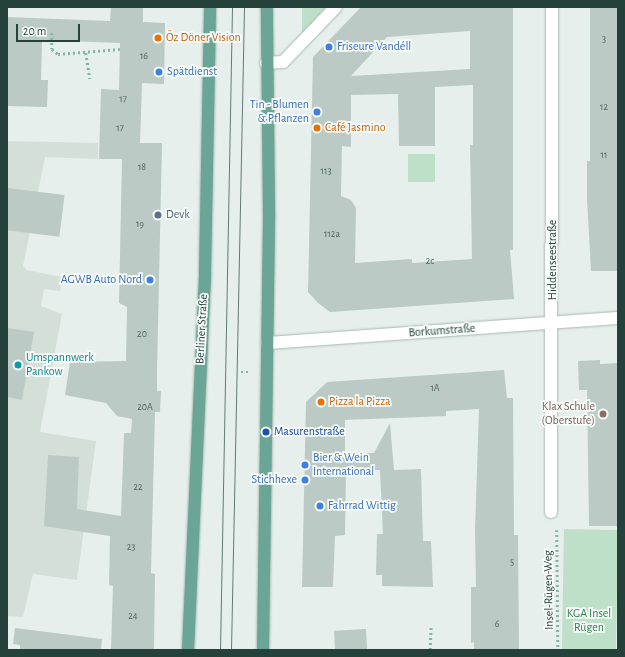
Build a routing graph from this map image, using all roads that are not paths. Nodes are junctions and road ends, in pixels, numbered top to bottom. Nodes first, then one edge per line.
1 (210, 7) edge
2 (267, 7) edge
3 (336, 7) edge
4 (552, 7) edge
5 (266, 63) junction
6 (618, 318) edge
7 (552, 323) junction
8 (267, 343) junction
9 (552, 512) dead end
10 (188, 650) edge
11 (263, 650) edge

1 - 10 main road, Berliner Straße
2 - 5 main road
3 - 5 street
4 - 7 street, Hiddenseestraße
5 - 8 main road
6 - 7 street, Borkumstraße
7 - 8 street, Borkumstraße
7 - 9 street, Hiddenseestraße
8 - 11 main road

